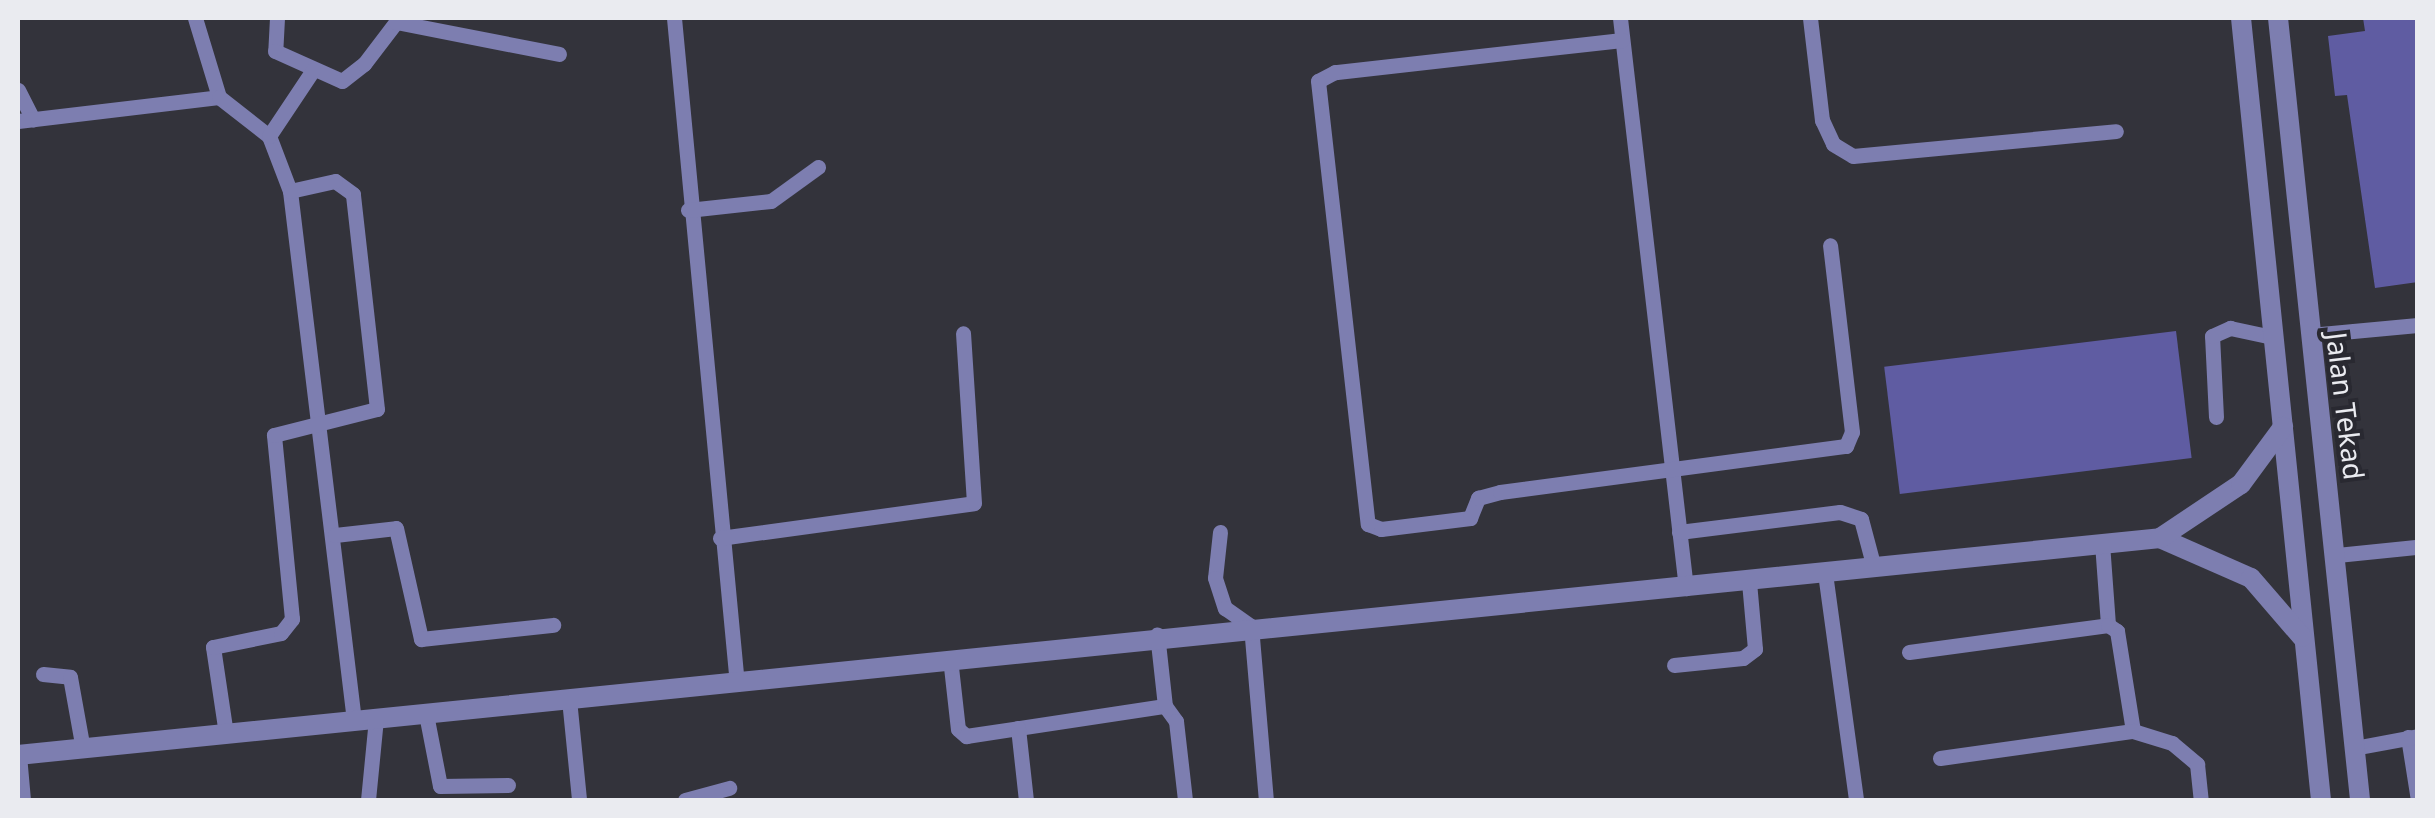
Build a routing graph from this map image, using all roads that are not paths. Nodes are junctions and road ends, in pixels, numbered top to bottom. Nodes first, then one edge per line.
1 (196, 18) edge
2 (276, 18) edge
3 (674, 18) edge
4 (1620, 18) edge
5 (1810, 18) edge
6 (2241, 18) edge
7 (2278, 18) edge
8 (397, 20) edge
9 (1622, 40) junction
10 (559, 54) dead end
11 (312, 70) junction
12 (18, 90) edge
13 (220, 98) junction
14 (25, 120) edge
15 (2116, 130) dead end
16 (269, 136) junction
17 (818, 168) dead end
18 (290, 191) junction
19 (688, 210) junction
20 (1830, 245) dead end
21 (2418, 324) edge
22 (963, 334) dead end
23 (2310, 334) junction
24 (2272, 337) junction
25 (2216, 417) dead end
26 (320, 423) junction
27 (2283, 427) junction
28 (1670, 468) junction
29 (1220, 532) dead end
30 (1680, 532) junction
31 (335, 535) junction
32 (720, 538) junction
33 (2160, 538) junction
34 (2102, 543) junction
35 (2417, 552) edge
36 (2337, 555) junction
37 (1874, 568) junction
38 (1825, 573) junction
39 (1749, 582) junction
40 (1686, 588) junction
41 (553, 624) dead end
42 (1251, 626) junction
43 (2108, 626) junction
44 (1156, 634) junction
45 (2304, 639) junction
46 (1909, 652) dead end
47 (950, 658) junction
48 (1674, 664) dead end
49 (44, 674) dead end
50 (738, 684) junction
51 (568, 700) junction
52 (1165, 706) junction
53 (426, 714) junction
54 (365, 720) junction
55 (1018, 728) junction
56 (2132, 731) junction
57 (226, 734) junction
58 (2412, 736) edge
59 (83, 748) junction
60 (2354, 748) junction
61 (18, 755) edge
62 (1940, 758) dead end
63 (508, 784) dead end
64 (729, 788) dead end
65 (23, 800) edge
66 (368, 800) edge
67 (579, 800) edge
68 (685, 800) edge
69 (1026, 800) edge
70 (1184, 800) edge
71 (1266, 800) edge
72 (1856, 800) edge
73 (2202, 800) edge
74 (2321, 800) edge
75 (2360, 800) edge
76 (2418, 800) edge

1 - 13 lane
2 - 11 lane
3 - 19 lane
4 - 9 lane
5 - 15 lane
6 - 24 street
7 - 23 street, Jalan Tekad
8 - 10 lane
8 - 11 lane
9 - 28 lane
9 - 28 lane
11 - 16 lane
12 - 14 lane
13 - 14 lane
13 - 16 lane
16 - 18 lane
17 - 19 lane
18 - 26 lane
18 - 26 lane
19 - 32 lane
20 - 28 lane
21 - 23 lane
22 - 32 lane
23 - 36 street, Jalan Tekad
24 - 25 lane
24 - 27 street
26 - 31 lane
26 - 57 lane
27 - 33 street
27 - 45 street
28 - 30 lane
29 - 42 lane
30 - 37 lane
30 - 40 lane
31 - 41 lane
31 - 54 lane
32 - 50 lane
33 - 34 street
33 - 45 street
34 - 37 street
34 - 43 lane
35 - 36 lane
36 - 60 street, Jalan Tekad
37 - 38 street
38 - 39 street
38 - 72 lane
39 - 40 street
39 - 48 lane
40 - 42 street
42 - 44 street
42 - 71 lane
43 - 46 lane
43 - 56 lane
44 - 47 street
44 - 52 lane
45 - 74 street
47 - 50 street
47 - 55 lane
49 - 59 lane
50 - 51 street
51 - 53 street
51 - 67 lane
52 - 55 lane
52 - 70 lane
53 - 54 street
53 - 63 lane
54 - 57 street
54 - 66 lane
55 - 69 lane
56 - 62 lane
56 - 73 lane
57 - 59 street
58 - 60 lane
58 - 76 lane
59 - 61 street
60 - 75 street, Jalan Tekad
61 - 65 lane
64 - 68 lane

